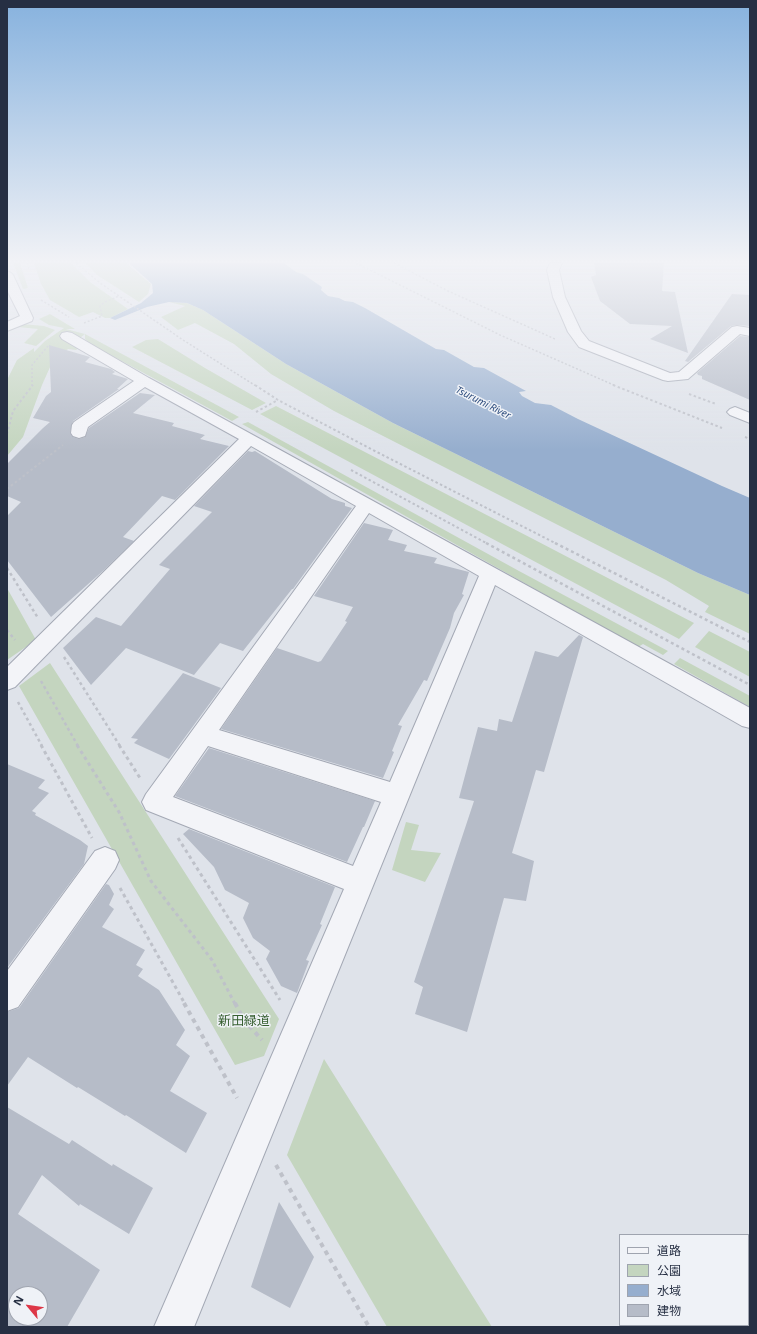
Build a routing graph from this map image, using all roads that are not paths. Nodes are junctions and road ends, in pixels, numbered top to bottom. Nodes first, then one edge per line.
1 (572, 325) edge
2 (750, 332) edge
3 (67, 336) road end
4 (144, 381) junction
5 (735, 412) dead end
6 (750, 418) edge
7 (79, 433) road end
8 (249, 438) junction
9 (367, 504) junction
10 (490, 573) junction
11 (11, 688) edge
12 (750, 720) edge
13 (203, 735) junction
14 (396, 795) junction
15 (105, 860) road end
16 (360, 882) junction
17 (7, 996) edge
18 (174, 1327) edge

1 - 2 street
3 - 4 street
4 - 7 street
4 - 8 street
5 - 6 street
8 - 9 street
8 - 11 street
9 - 10 street
9 - 13 street
10 - 12 street
10 - 14 street
13 - 14 street
13 - 16 street
14 - 16 street
15 - 17 street
16 - 18 street

